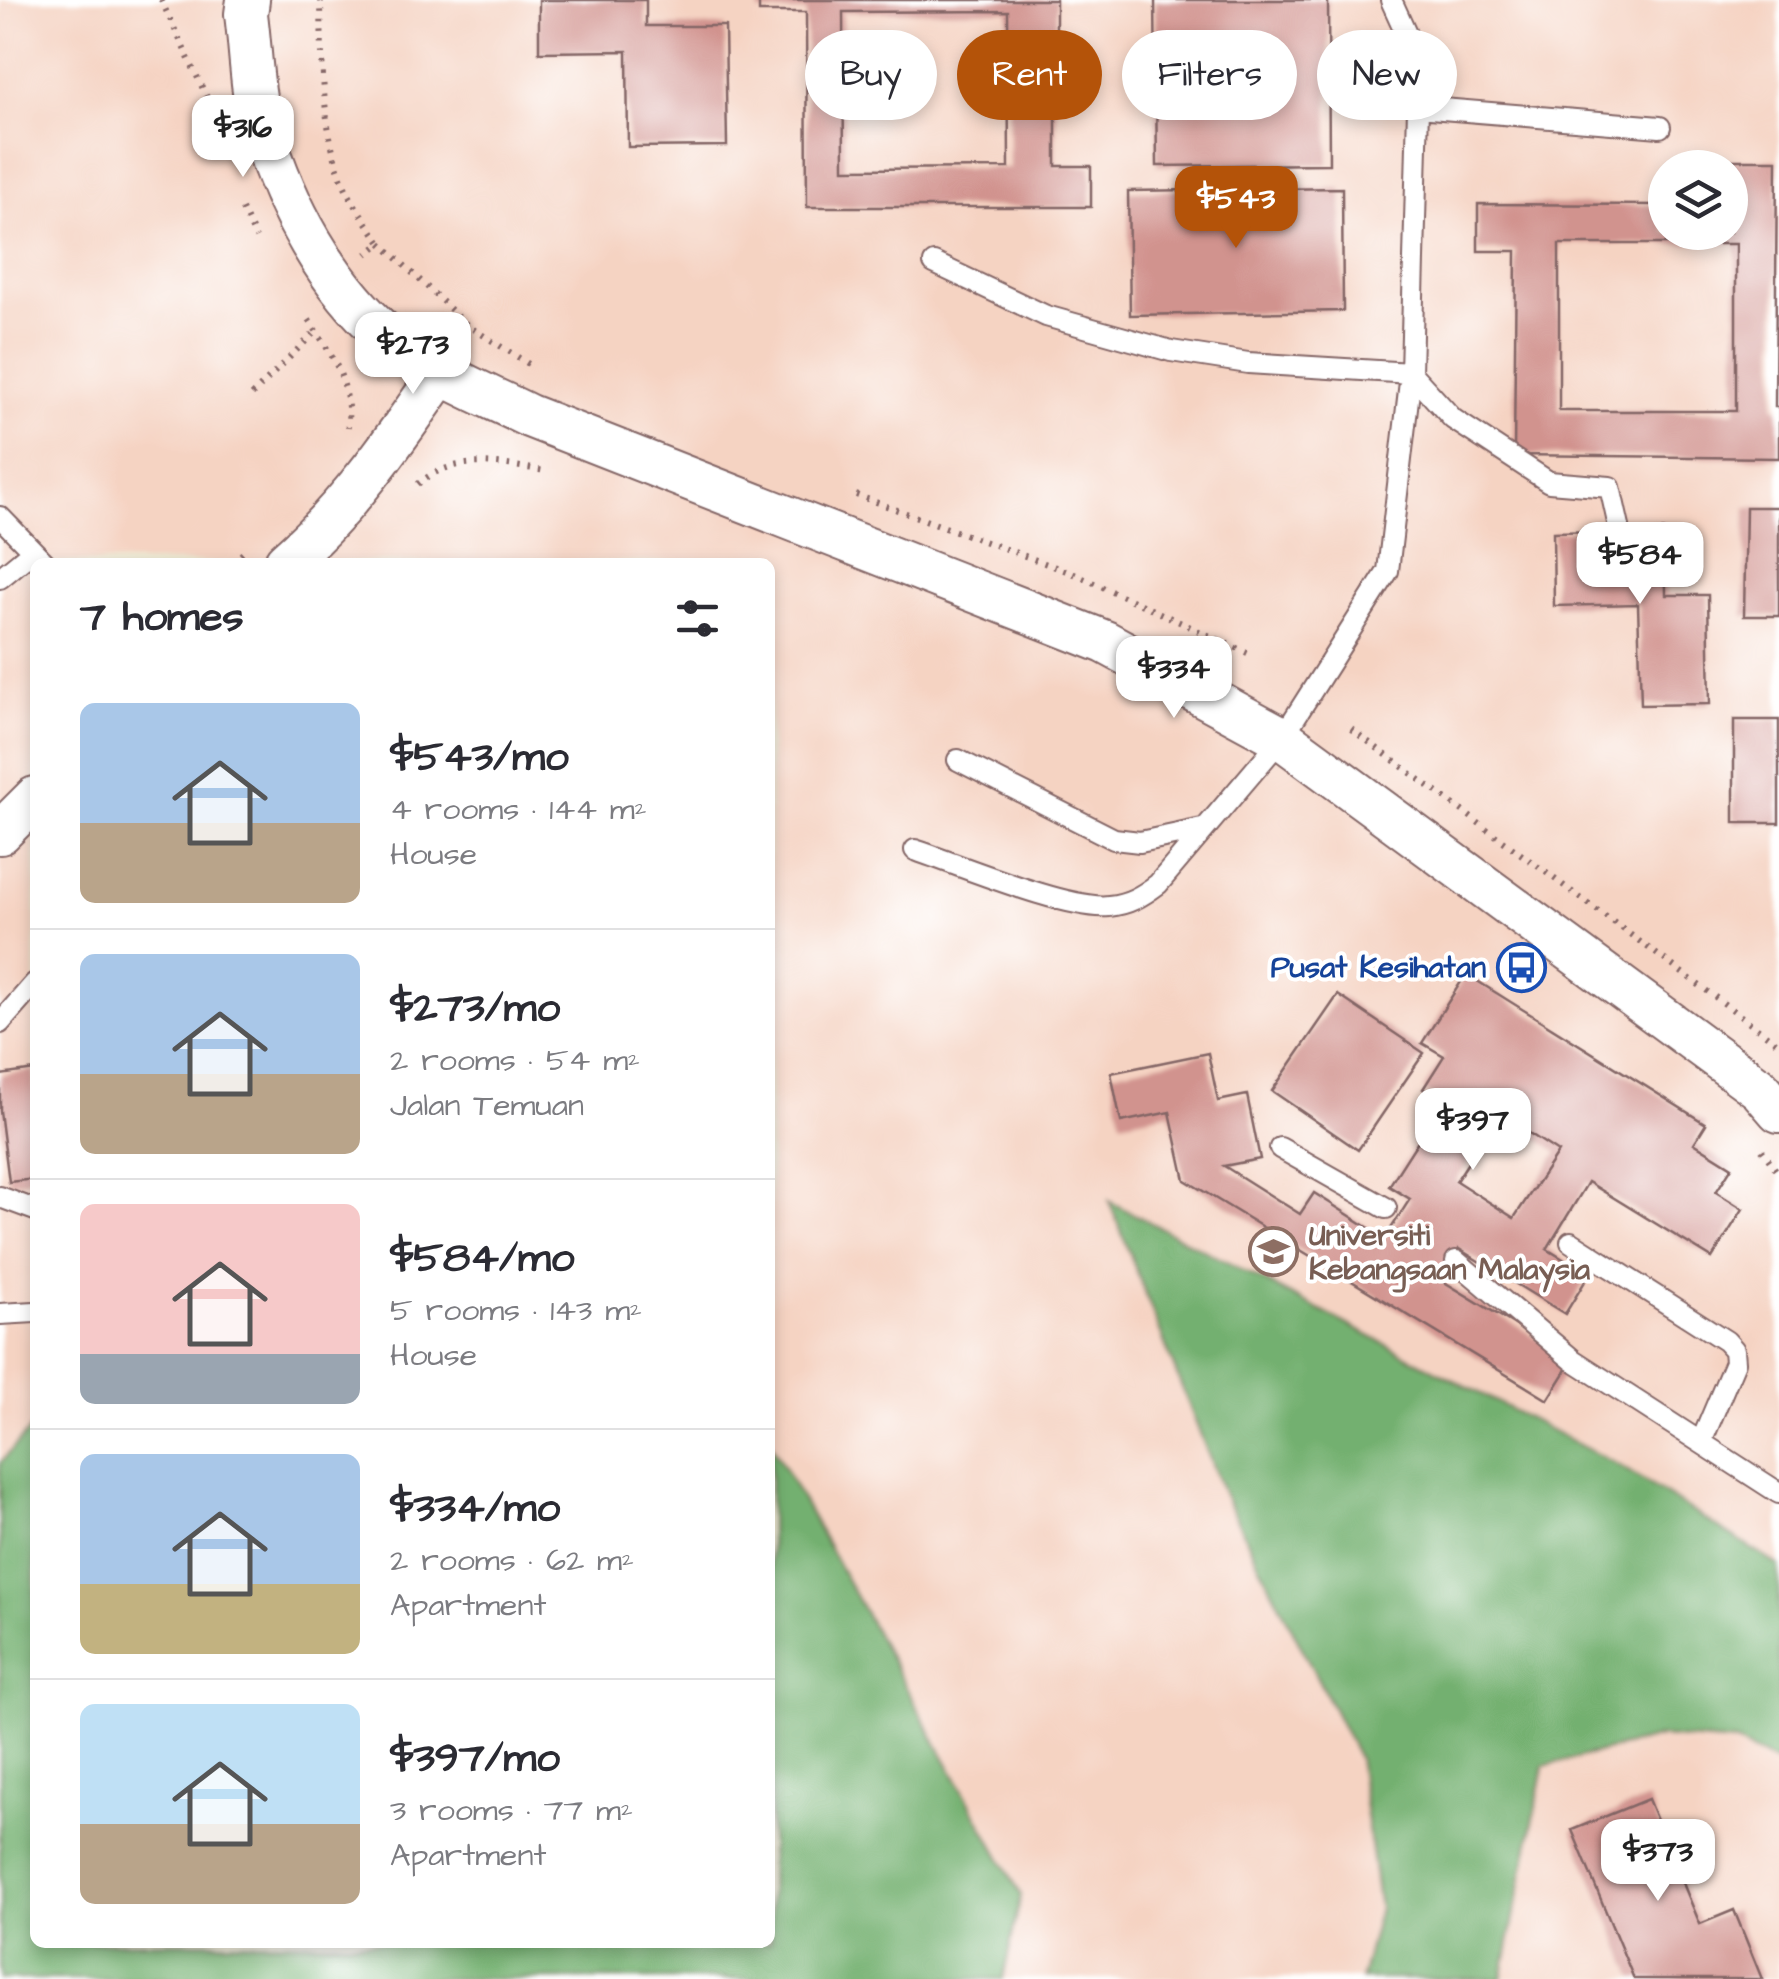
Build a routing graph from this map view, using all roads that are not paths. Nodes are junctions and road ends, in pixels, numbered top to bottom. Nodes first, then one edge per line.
1 (1392, 0) edge
2 (240, 5) edge
3 (1405, 30) edge
4 (1457, 110) edge
5 (1418, 120) edge
6 (1660, 127) dead end
7 (934, 264) dead end
8 (442, 372) junction
9 (1411, 373) junction
10 (0, 517) edge
11 (1619, 526) dead end
12 (272, 551) edge
13 (39, 557) edge
14 (30, 562) edge
15 (0, 578) edge
16 (1282, 738) junction
17 (958, 760) dead end
18 (30, 803) edge
19 (1202, 829) junction
20 (0, 834) edge
21 (914, 850) dead end
22 (30, 989) edge
23 (0, 1023) edge
24 (1769, 1128) edge
25 (1280, 1148) dead end
26 (0, 1197) edge
27 (30, 1208) edge
28 (1386, 1208) dead end
29 (1571, 1242) dead end
30 (1456, 1261) dead end
31 (30, 1312) edge
32 (0, 1314) edge
33 (1702, 1440) junction
34 (1779, 1493) edge

1 - 3 lane
2 - 8 street
4 - 6 lane
5 - 9 lane
7 - 9 lane
8 - 12 street
8 - 16 street
9 - 11 lane
9 - 16 lane
10 - 13 lane
14 - 15 lane
16 - 19 lane
16 - 24 street
17 - 19 lane
18 - 20 street
19 - 21 lane
22 - 23 lane
25 - 28 lane
26 - 27 lane
29 - 33 lane
30 - 33 lane
31 - 32 lane
33 - 34 lane

